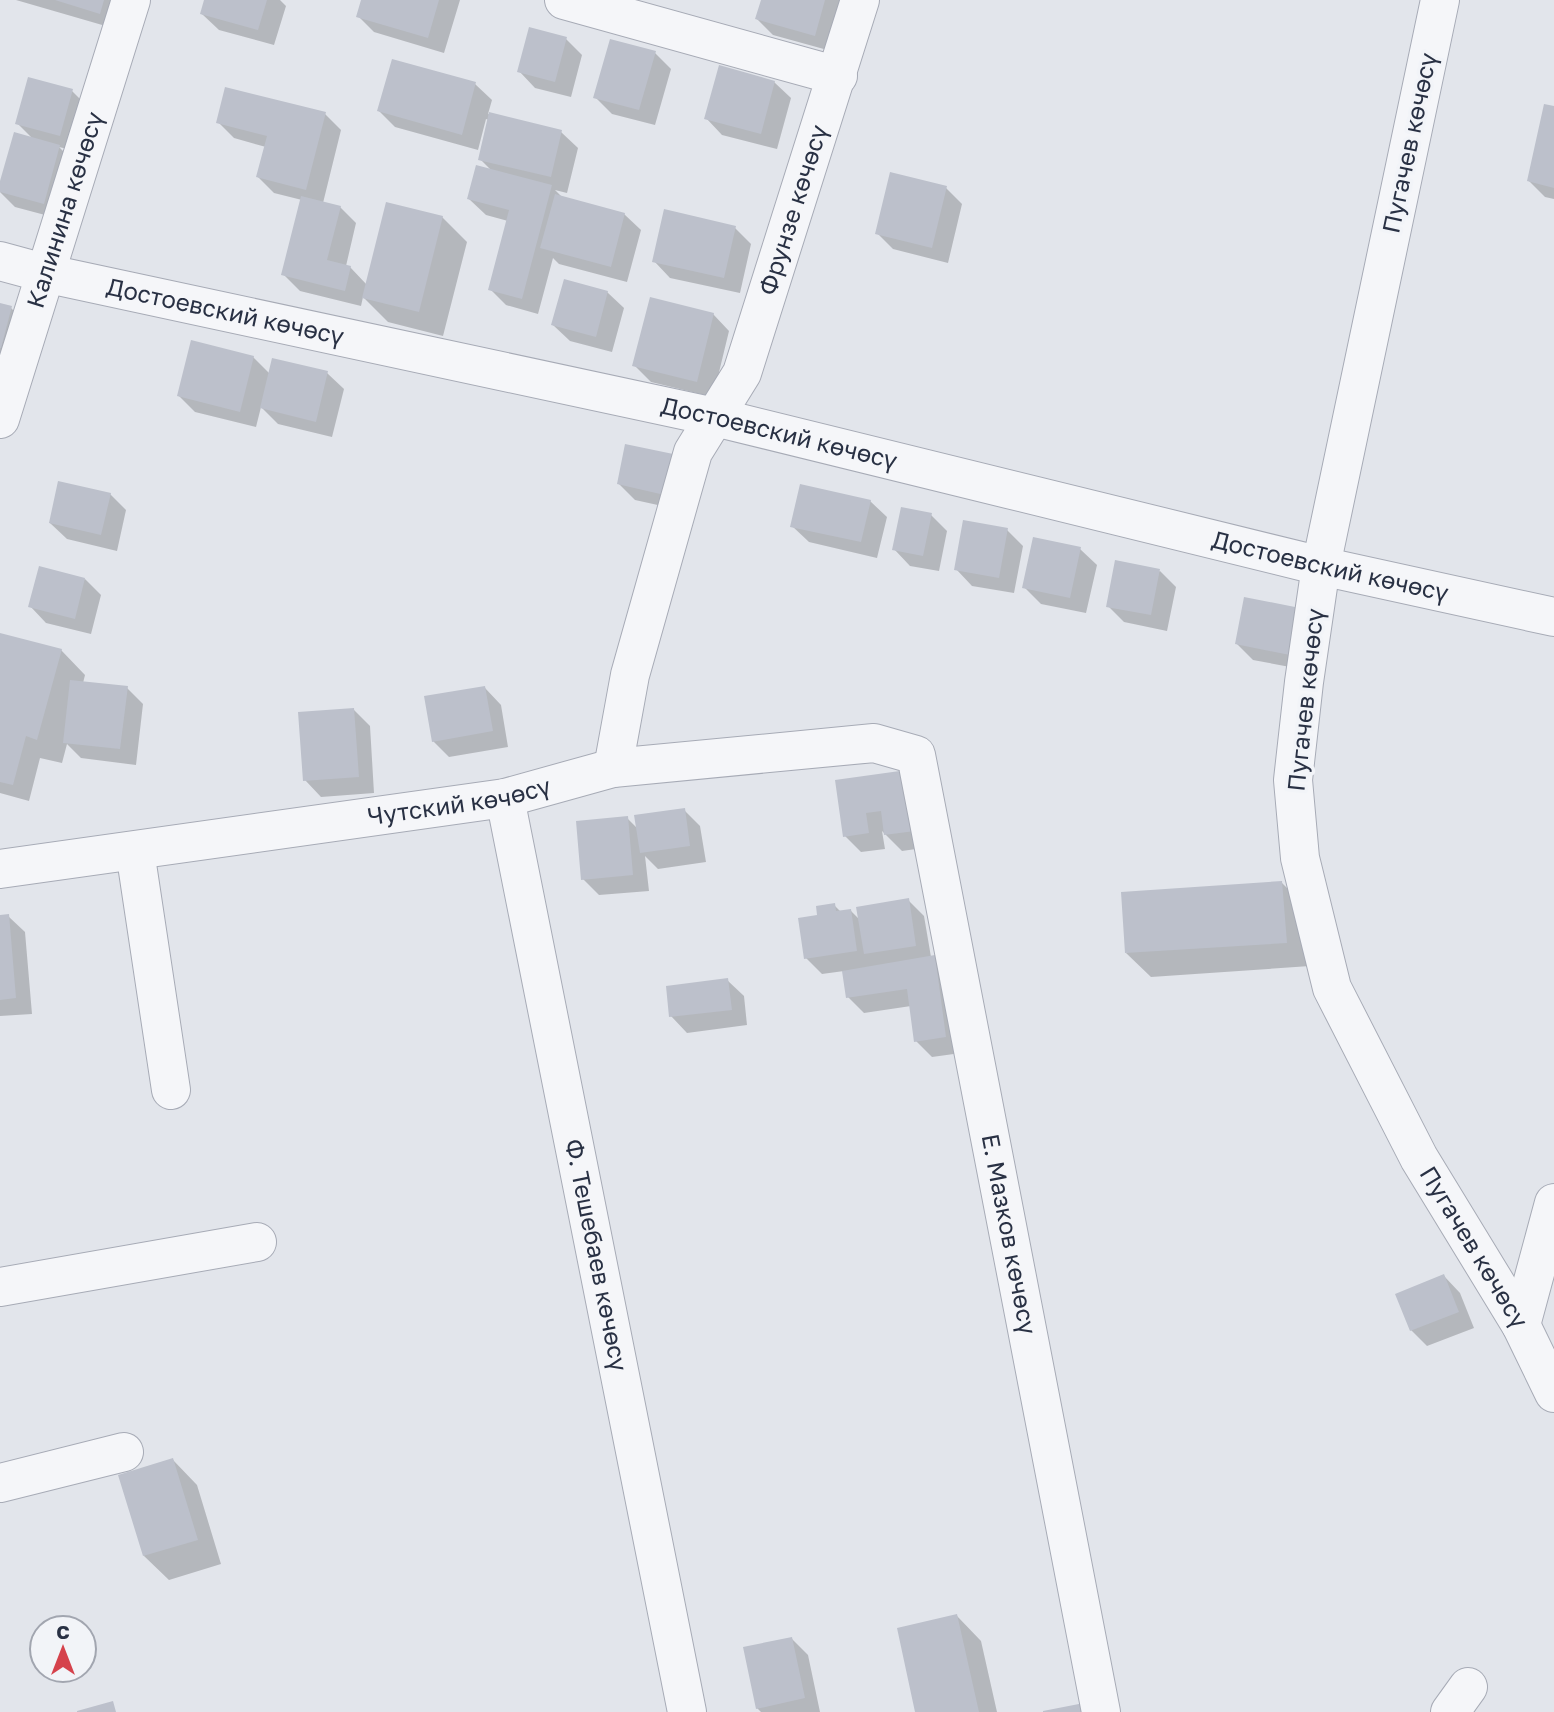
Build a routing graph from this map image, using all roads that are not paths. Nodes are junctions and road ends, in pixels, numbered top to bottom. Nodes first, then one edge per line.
1 (131, 0) edge
2 (564, 0) edge
3 (860, 0) edge
4 (1440, 0) edge
5 (838, 76) junction
6 (0, 261) edge
7 (44, 273) junction
8 (715, 417) junction
9 (0, 419) edge
10 (1321, 566) junction
11 (1554, 617) edge
12 (916, 755) joint
13 (613, 768) junction
14 (505, 798) junction
15 (135, 851) junction
16 (0, 869) edge
17 (171, 1090) dead end
18 (1554, 1203) edge
19 (257, 1242) dead end
20 (0, 1287) edge
21 (1521, 1325) junction
22 (1554, 1394) edge
23 (124, 1452) dead end
24 (0, 1483) edge
25 (687, 1712) edge
26 (1101, 1712) edge

1 - 7 street, Калинина көчөсү
2 - 5 street
3 - 5 street, Фрунзе көчөсү
4 - 10 street, Пугачев көчөсү
5 - 8 street, Фрунзе көчөсү
6 - 7 street, Достоевский көчөсү
7 - 8 street, Достоевский көчөсү
7 - 9 street, Калинина көчөсү
8 - 10 street, Достоевский көчөсү
8 - 13 street, Фрунзе көчөсү
10 - 11 street, Достоевский көчөсү
10 - 21 street, Пугачев көчөсү
12 - 13 street, Чутский көчөсү
12 - 26 street, Е. Мазков көчөсү
13 - 14 street, Чутский көчөсү
14 - 15 street, Чутский көчөсү
14 - 25 street, Ф. Тешебаев көчөсү
15 - 16 street, Чутский көчөсү
15 - 17 street
18 - 21 street
19 - 20 street
21 - 22 street, Пугачев көчөсү
23 - 24 street

